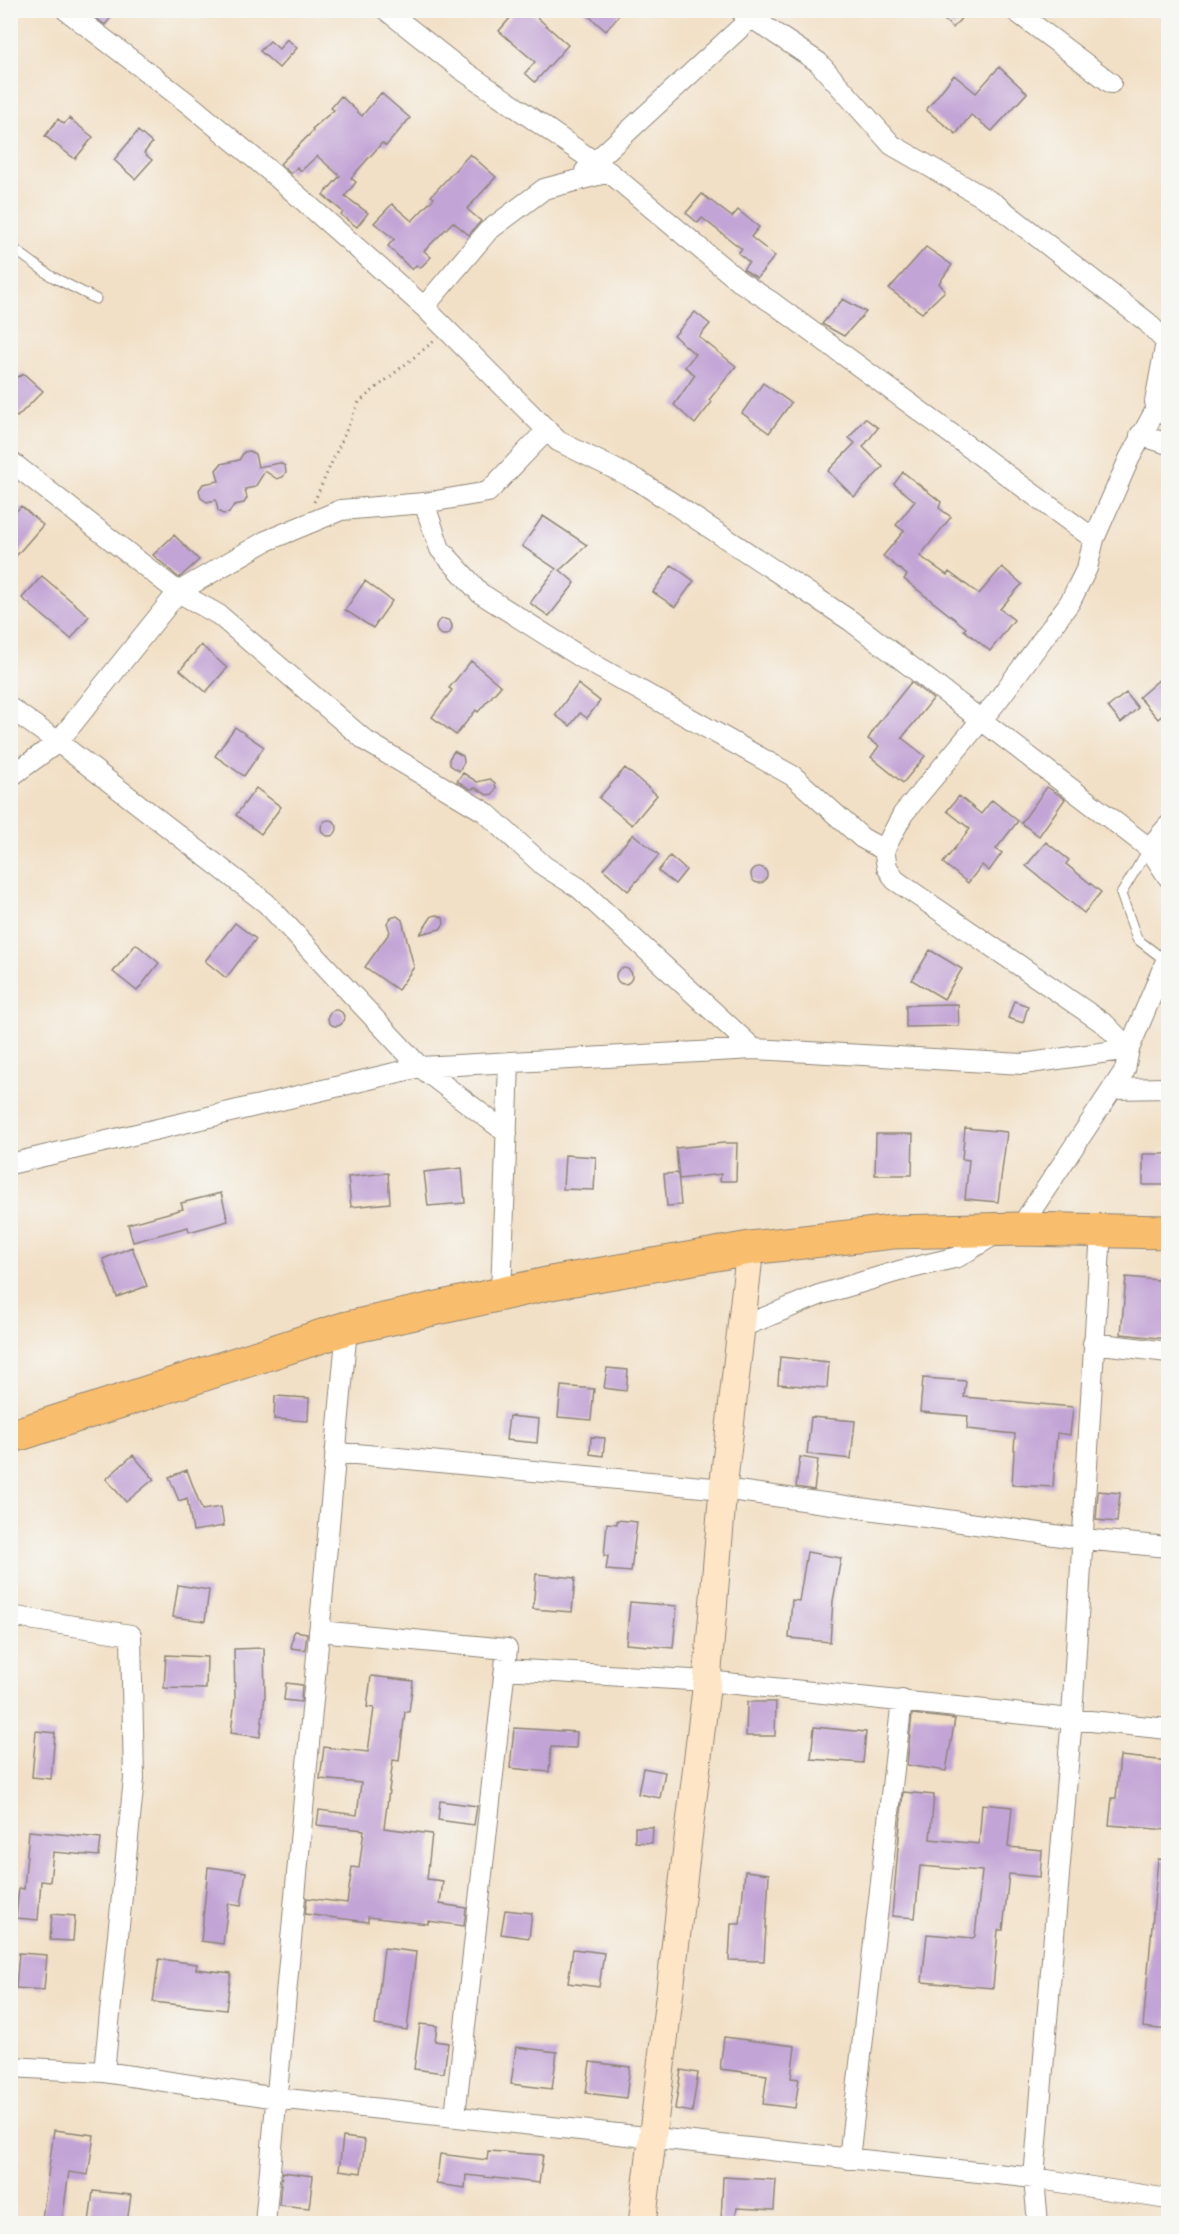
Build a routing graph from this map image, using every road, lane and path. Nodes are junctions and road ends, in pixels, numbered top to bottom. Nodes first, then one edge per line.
1 (66, 10) edge
2 (386, 10) edge
3 (1014, 10) edge
4 (749, 13) edge
5 (1111, 83) dead end
6 (602, 167) junction
7 (10, 246) edge
8 (96, 299) dead end
9 (424, 307) junction
10 (447, 330) junction
11 (1168, 387) edge
12 (1153, 414) junction
13 (548, 430) junction
14 (1140, 435) junction
15 (1168, 444) edge
16 (10, 461) edge
17 (424, 503) junction
18 (304, 526) junction
19 (1094, 538) junction
20 (178, 592) junction
21 (10, 708) edge
22 (980, 719) junction
23 (58, 742) junction
24 (10, 777) edge
25 (1168, 826) edge
26 (1149, 848) junction
27 (884, 850) junction
28 (1168, 877) edge
29 (1167, 958) edge
30 (754, 1049) junction
31 (1129, 1049) junction
32 (509, 1062) junction
33 (420, 1067) junction
34 (1168, 1088) edge
35 (1113, 1089) junction
36 (507, 1133) junction
37 (10, 1164) edge
38 (1010, 1230) junction
39 (1101, 1231) junction
40 (1168, 1232) edge
41 (750, 1248) junction
42 (501, 1294) junction
43 (742, 1327) junction
44 (348, 1328) junction
45 (1093, 1343) junction
46 (1168, 1352) edge
47 (10, 1437) edge
48 (335, 1452) junction
49 (723, 1489) junction
50 (1083, 1539) junction
51 (1168, 1547) edge
52 (10, 1616) edge
53 (319, 1631) junction
54 (505, 1669) junction
55 (707, 1681) junction
56 (902, 1700) junction
57 (1072, 1717) junction
58 (1168, 1729) edge
59 (10, 2067) edge
60 (104, 2072) junction
61 (278, 2098) junction
62 (455, 2116) junction
63 (652, 2137) junction
64 (849, 2158) junction
65 (1034, 2178) junction
66 (1168, 2199) edge
67 (265, 2223) edge
68 (642, 2223) edge
69 (1038, 2223) edge

1 - 9 street
2 - 6 street
3 - 5 street
4 - 6 street
4 - 12 street
6 - 9 street
6 - 19 street
7 - 8 lane
9 - 10 street
10 - 13 street
10 - 18 path
11 - 12 street
12 - 14 street
13 - 17 street
13 - 22 street
14 - 15 street
14 - 19 street
16 - 20 street
17 - 18 street
17 - 27 street
18 - 20 street
19 - 22 street
20 - 23 street
20 - 30 street
21 - 23 street
22 - 26 street
22 - 27 street
23 - 24 street
23 - 33 street
25 - 26 street
26 - 28 street
26 - 29 lane
27 - 31 street
29 - 31 street
30 - 31 street
30 - 32 street
31 - 35 street
32 - 33 street
32 - 36 street
33 - 36 street
33 - 37 street
34 - 35 street
35 - 38 street
36 - 42 street
38 - 39 highway
38 - 41 highway
38 - 43 street
39 - 40 highway
39 - 45 street
41 - 42 highway
41 - 43 street
42 - 44 highway
43 - 49 street
44 - 47 highway
44 - 48 street
45 - 46 street
45 - 50 street
48 - 49 street
48 - 53 street
49 - 50 street
49 - 55 street
50 - 51 street
50 - 57 street
52 - 60 street
53 - 54 street
53 - 61 street
54 - 55 street
54 - 62 street
55 - 56 street
55 - 63 street
56 - 57 street
56 - 64 street
57 - 58 street
57 - 65 street
59 - 60 street
60 - 61 street
61 - 62 street
61 - 67 street
62 - 63 street
63 - 64 street
63 - 68 street
64 - 65 street
65 - 66 street
65 - 69 street

